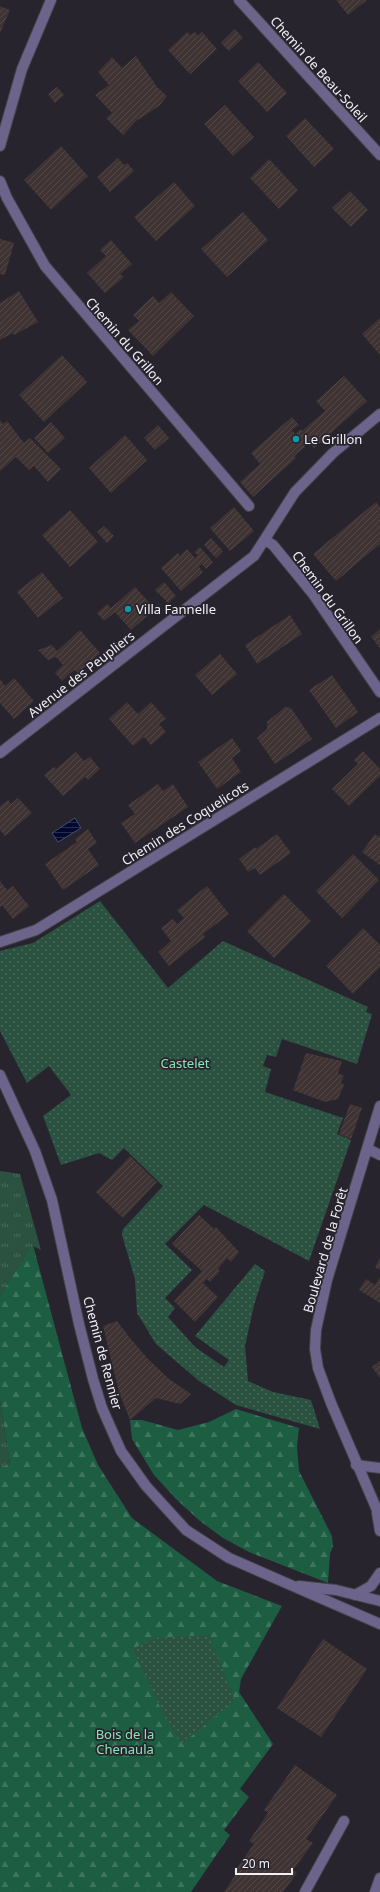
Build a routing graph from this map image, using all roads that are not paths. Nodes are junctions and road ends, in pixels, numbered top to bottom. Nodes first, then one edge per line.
1 (51, 0) edge
2 (239, 0) edge
3 (0, 146) edge
4 (380, 155) edge
5 (0, 181) edge
6 (380, 414) edge
7 (248, 506) dead end
8 (265, 540) junction
9 (380, 692) edge
10 (380, 718) edge
11 (0, 753) edge
12 (0, 942) edge
13 (0, 1075) edge
14 (380, 1106) edge
15 (368, 1149) junction
16 (380, 1155) edge
17 (356, 1465) junction
18 (379, 1470) edge
19 (379, 1515) edge
20 (380, 1531) edge
21 (380, 1573) edge
22 (291, 1585) junction
23 (355, 1595) junction
24 (380, 1601) edge
25 (380, 1624) edge
26 (344, 1821) dead end
27 (380, 1878) edge
28 (305, 1892) edge
29 (375, 1892) edge

1 - 3 street
2 - 4 street, Chemin de Beau-Soleil
5 - 7 street, Chemin du Grillon
6 - 8 street, Avenue des Peupliers
8 - 9 street, Chemin du Grillon
8 - 11 street, Avenue des Peupliers
10 - 12 street, Chemin des Coquelicots
13 - 22 street, Chemin de Rennier
14 - 15 street, Boulevard de la Forêt
15 - 16 street
15 - 17 street, Boulevard de la Forêt
17 - 18 street
17 - 19 street, Boulevard de la Forêt
19 - 20 street, Boulevard de la Forêt
21 - 23 street
22 - 23 street, Chemin de Rennier
22 - 25 street, Chemin de Rennier
23 - 24 street, Chemin de Rennier
26 - 28 street
27 - 29 street

